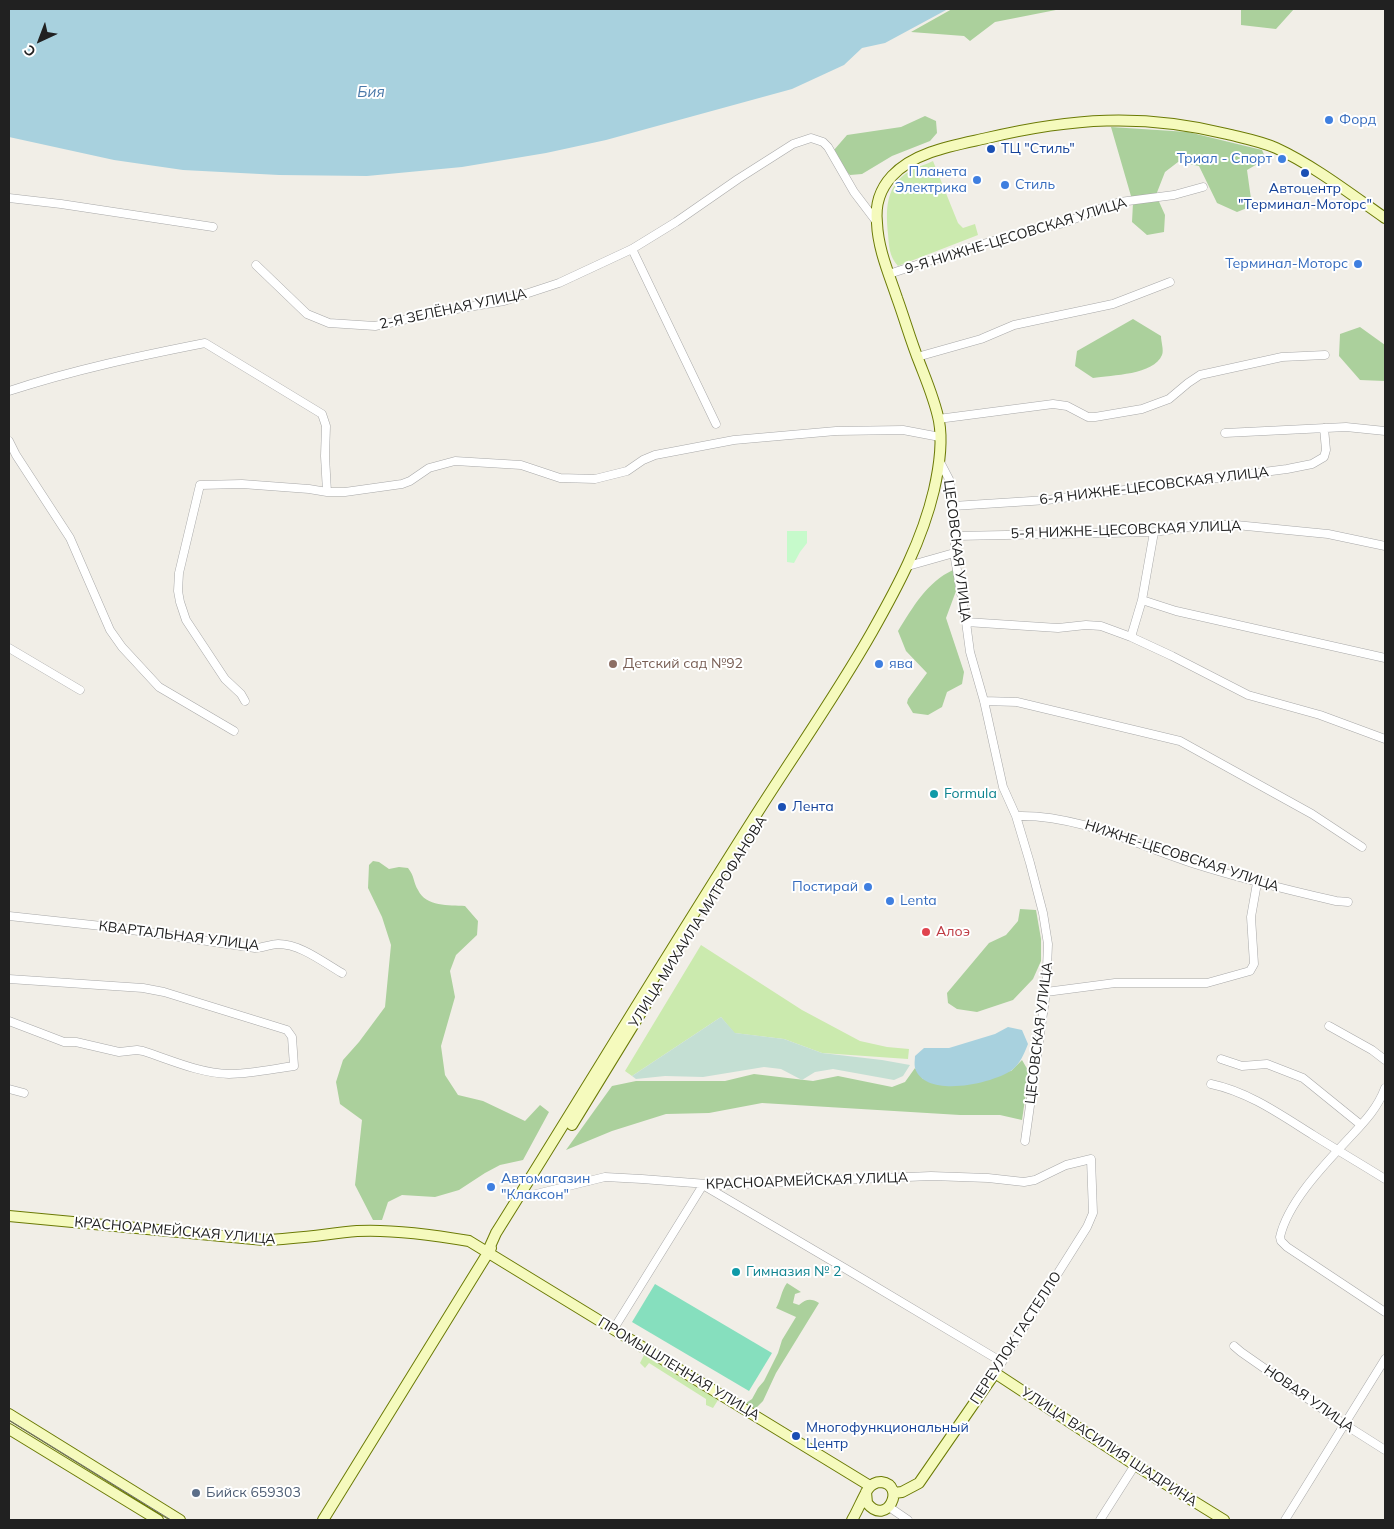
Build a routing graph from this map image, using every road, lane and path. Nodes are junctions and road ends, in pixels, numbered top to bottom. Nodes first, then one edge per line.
1 (1203, 186) dead end
2 (9, 198) edge
3 (1385, 218) edge
4 (876, 222) junction
5 (214, 227) dead end
6 (632, 249) junction
7 (256, 266) dead end
8 (889, 274) junction
9 (1170, 282) dead end
10 (1325, 355) dead end
11 (917, 357) junction
12 (9, 391) edge
13 (938, 419) junction
14 (716, 424) dead end
15 (1324, 428) junction
16 (1385, 430) edge
17 (1225, 433) dead end
18 (940, 437) junction
19 (9, 441) edge
20 (939, 460) junction
21 (328, 492) junction
22 (953, 506) junction
23 (1154, 532) junction
24 (956, 536) junction
25 (1385, 546) edge
26 (954, 553) junction
27 (908, 566) junction
28 (1142, 600) junction
29 (966, 622) junction
30 (1131, 637) junction
31 (9, 648) edge
32 (1385, 658) edge
33 (80, 690) dead end
34 (245, 701) dead end
35 (984, 701) junction
36 (234, 731) dead end
37 (1385, 739) edge
38 (1016, 816) junction
39 (1362, 847) dead end
40 (1257, 883) junction
41 (1348, 902) dead end
42 (9, 916) edge
43 (342, 973) dead end
44 (9, 979) edge
45 (1046, 992) junction
46 (9, 1021) edge
47 (1329, 1026) dead end
48 (1221, 1059) dead end
49 (1385, 1060) edge
50 (1211, 1084) dead end
51 (1385, 1088) edge
52 (9, 1089) edge
53 (24, 1093) dead end
54 (1361, 1125) junction
55 (1025, 1141) dead end
56 (1338, 1150) junction
57 (1091, 1159) joint
58 (1385, 1179) edge
59 (703, 1185) junction
60 (524, 1194) junction
61 (9, 1216) edge
62 (496, 1233) junction
63 (467, 1241) junction
64 (487, 1253) junction
65 (1385, 1312) edge
66 (613, 1330) junction
67 (1234, 1346) dead end
68 (1385, 1359) edge
69 (1002, 1362) junction
70 (995, 1373) junction
71 (9, 1414) edge
72 (1344, 1424) junction
73 (381, 1426) junction
74 (9, 1429) edge
75 (1385, 1450) edge
76 (1135, 1465) junction
77 (868, 1489) junction
78 (892, 1501) junction
79 (876, 1510) junction
80 (853, 1517) edge
81 (158, 1520) edge
82 (180, 1520) edge
83 (315, 1520) edge
84 (323, 1520) edge
85 (908, 1520) edge
86 (1100, 1520) edge
87 (1224, 1520) edge
88 (1285, 1520) edge

1 - 8 street, 9-Я НИЖНЕ-ЦЕСОВСКАЯ УЛИЦА
2 - 5 street
3 - 4 main road
4 - 6 street, 2-Я ЗЕЛЁНАЯ УЛИЦА
4 - 8 main road, УЛИЦА МИХАИЛА МИТРОФАНОВА
6 - 7 street, 2-Я ЗЕЛЁНАЯ УЛИЦА
6 - 14 street
8 - 11 main road, УЛИЦА МИХАИЛА МИТРОФАНОВА
9 - 11 street
10 - 13 street
11 - 13 main road, УЛИЦА МИХАИЛА МИТРОФАНОВА
12 - 21 street
13 - 18 main road, УЛИЦА МИХАИЛА МИТРОФАНОВА
15 - 16 street
15 - 17 street
15 - 22 street, 6-Я НИЖНЕ-ЦЕСОВСКАЯ УЛИЦА
18 - 20 main road, УЛИЦА МИХАИЛА МИТРОФАНОВА
18 - 21 street
19 - 36 street
20 - 22 street, ЦЕСОВСКАЯ УЛИЦА
20 - 27 main road, УЛИЦА МИХАИЛА МИТРОФАНОВА
21 - 34 street
22 - 24 street, ЦЕСОВСКАЯ УЛИЦА
23 - 24 street, 5-Я НИЖНЕ-ЦЕСОВСКАЯ УЛИЦА
23 - 25 street, 5-Я НИЖНЕ-ЦЕСОВСКАЯ УЛИЦА
23 - 28 street
24 - 26 street, ЦЕСОВСКАЯ УЛИЦА
26 - 27 street
26 - 29 street, ЦЕСОВСКАЯ УЛИЦА
27 - 60 main road, УЛИЦА МИХАИЛА МИТРОФАНОВА
28 - 30 street
28 - 32 street
29 - 30 street
29 - 35 street, ЦЕСОВСКАЯ УЛИЦА
30 - 37 street
31 - 33 street
35 - 38 street, ЦЕСОВСКАЯ УЛИЦА
35 - 39 street
38 - 40 street, НИЖНЕ-ЦЕСОВСКАЯ УЛИЦА
38 - 45 street, ЦЕСОВСКАЯ УЛИЦА
40 - 41 street, НИЖНЕ-ЦЕСОВСКАЯ УЛИЦА
40 - 45 street
42 - 43 street, КВАРТАЛЬНАЯ УЛИЦА
44 - 46 street
45 - 55 street, ЦЕСОВСКАЯ УЛИЦА
47 - 49 street
48 - 54 street
50 - 56 street
51 - 54 street
52 - 53 street
54 - 56 street
56 - 58 street
56 - 65 street
57 - 59 street, КРАСНОАРМЕЙСКАЯ УЛИЦА
57 - 69 street, ПЕРЕУЛОК ГАСТЕЛЛО
59 - 60 street, КРАСНОАРМЕЙСКАЯ УЛИЦА
59 - 66 street
59 - 69 street
60 - 62 main road, УЛИЦА МИХАИЛА МИТРОФАНОВА
60 - 64 main road, УЛИЦА МИХАИЛА МИТРОФАНОВА
61 - 63 main road, КРАСНОАРМЕЙСКАЯ УЛИЦА
62 - 63 main road
62 - 64 main road, УЛИЦА МИХАИЛА МИТРОФАНОВА
63 - 64 main road, КРАСНОАРМЕЙСКАЯ УЛИЦА
64 - 66 main road, ПРОМЫШЛЕННАЯ УЛИЦА
64 - 73 main road, УЛИЦА МИХАИЛА МИТРОФАНОВА
66 - 77 main road, ПРОМЫШЛЕННАЯ УЛИЦА
67 - 72 street, НОВАЯ УЛИЦА
68 - 72 street
69 - 70 street, ПЕРЕУЛОК ГАСТЕЛЛО
70 - 76 main road, УЛИЦА ВАСИЛИЯ ШАДРИНА
70 - 78 main road, ПЕРЕУЛОК ГАСТЕЛЛО
71 - 82 main road
72 - 75 street, НОВАЯ УЛИЦА
72 - 88 street
73 - 83 main road, УЛИЦА МИХАИЛА МИТРОФАНОВА
73 - 84 main road, УЛИЦА МИХАИЛА МИТРОФАНОВА
74 - 81 main road
76 - 86 street
76 - 87 main road, УЛИЦА ВАСИЛИЯ ШАДРИНА
77 - 78 main road
77 - 79 main road
77 - 80 main road
78 - 79 main road
78 - 85 street
79 - 80 main road

